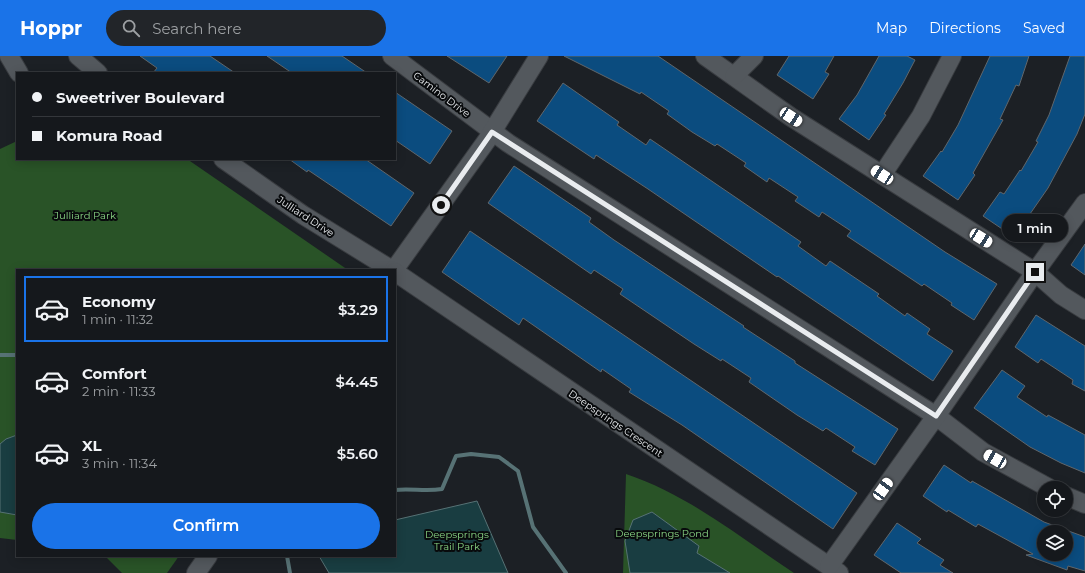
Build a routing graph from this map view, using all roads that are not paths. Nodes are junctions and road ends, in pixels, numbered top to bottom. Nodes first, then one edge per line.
1 (9, 56) edge
2 (78, 56) edge
3 (392, 56) edge
4 (539, 56) edge
5 (705, 56) edge
6 (754, 56) edge
7 (952, 56) edge
8 (18, 72) edge
9 (96, 72) edge
10 (734, 76) junction
11 (492, 132) junction
12 (224, 160) edge
13 (882, 175) junction
14 (1085, 204) edge
15 (391, 269) edge
16 (395, 269) edge
17 (396, 272) edge
18 (1035, 272) junction
19 (1085, 310) edge
20 (936, 416) junction
21 (1037, 481) edge
22 (1073, 499) edge
23 (1085, 504) edge
24 (207, 557) edge
25 (834, 569) edge
26 (196, 573) edge

1 - 8 street
2 - 9 street
3 - 11 street, Camino Drive
4 - 11 street
5 - 10 street
6 - 10 street
7 - 13 street
10 - 13 street
11 - 16 street
11 - 20 street, Camino Drive
12 - 15 street, Julliard Drive
13 - 18 street
14 - 18 street
17 - 25 street, Deepsprings Crescent
18 - 19 street
18 - 20 street
20 - 21 street, Camino Drive
20 - 25 street
22 - 23 street
24 - 26 street

